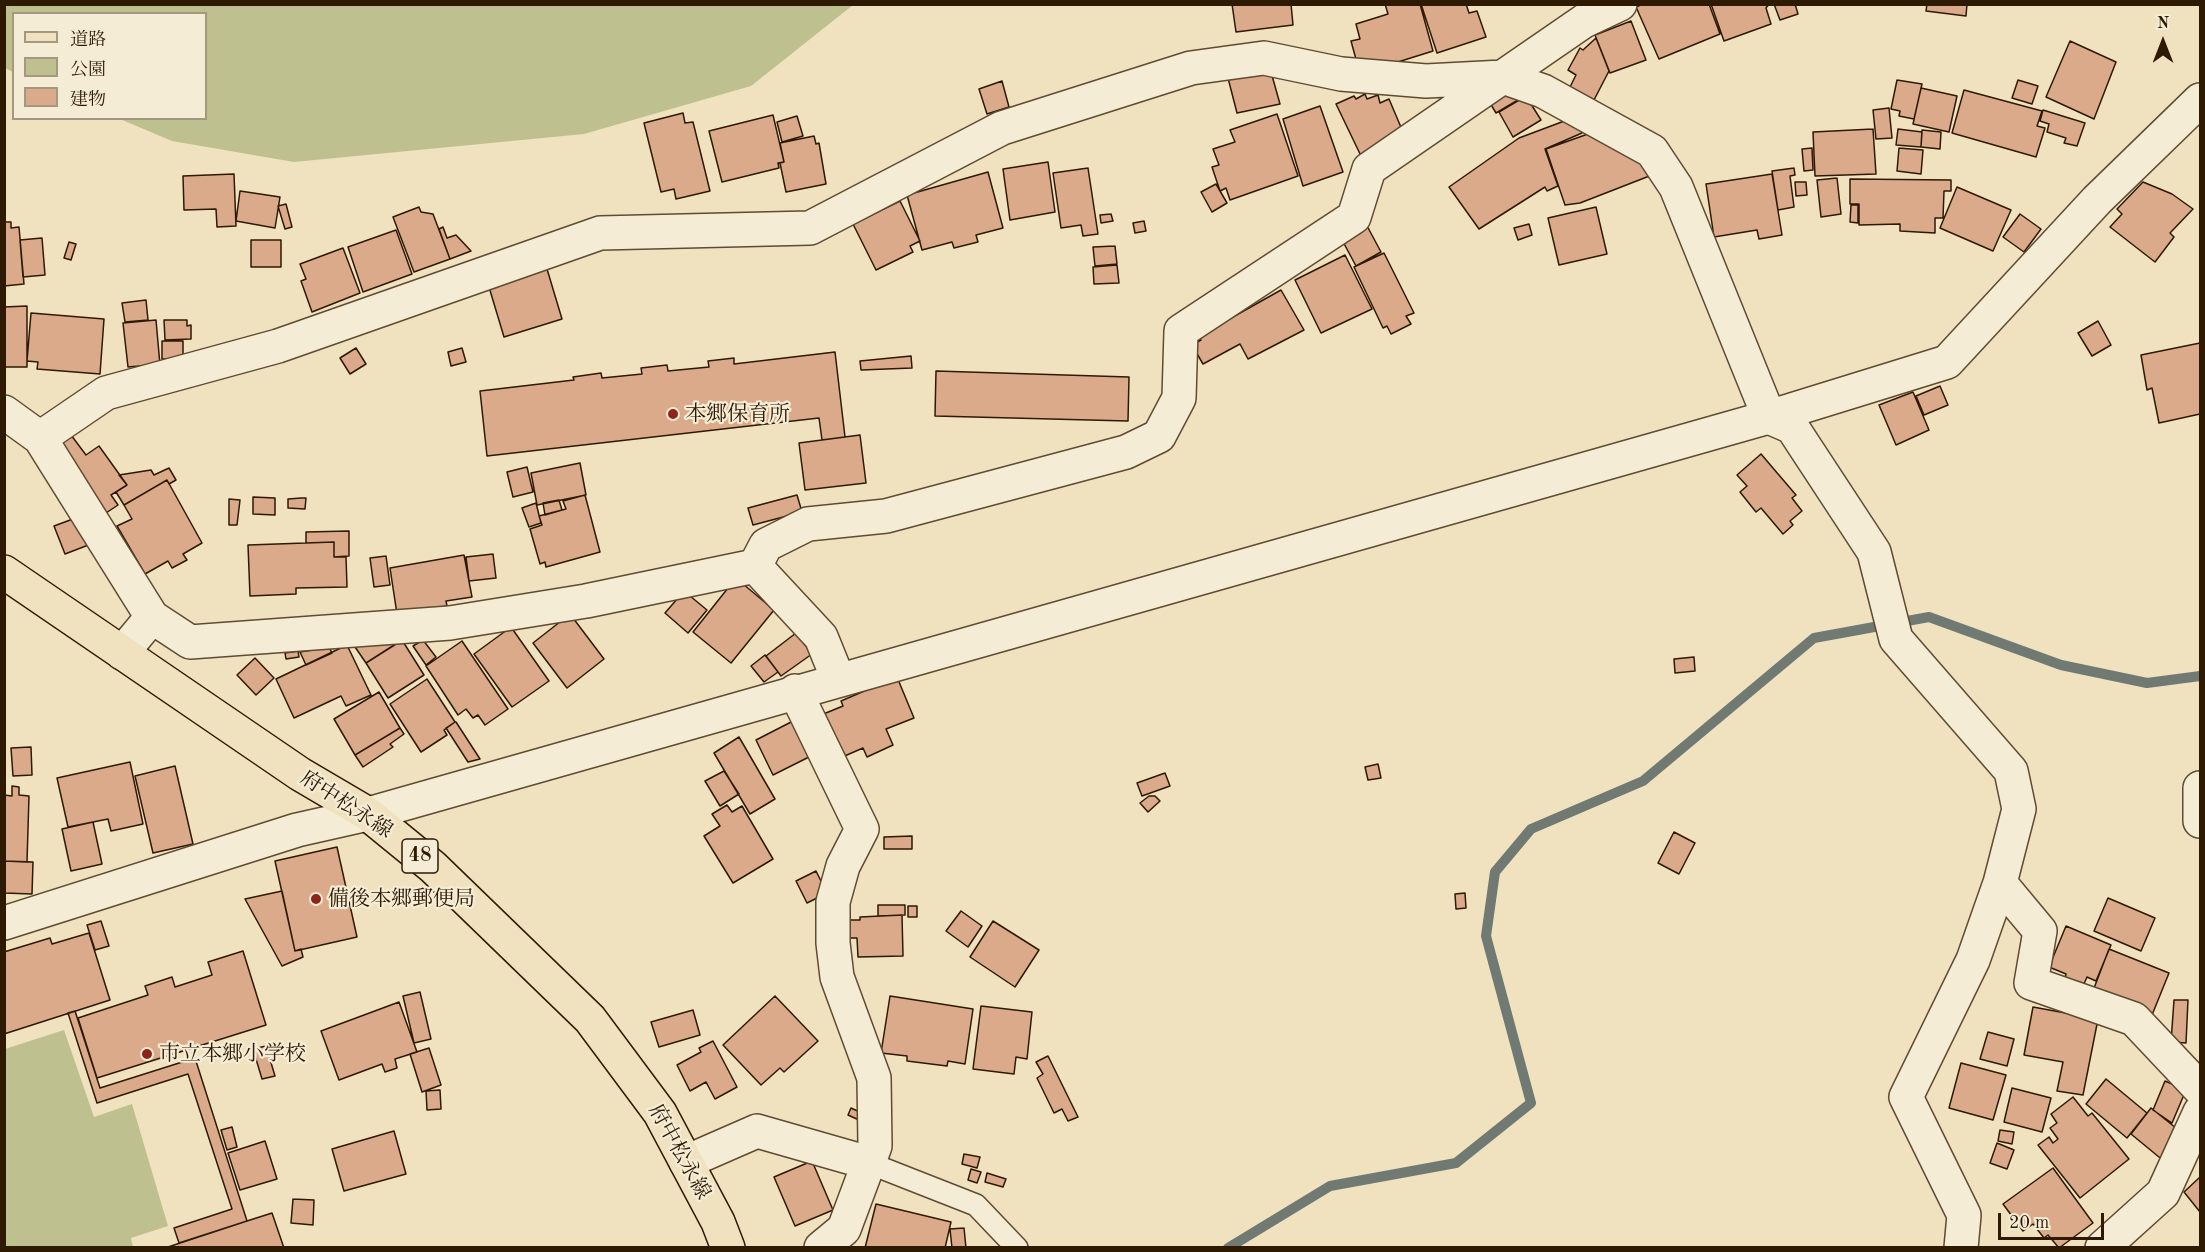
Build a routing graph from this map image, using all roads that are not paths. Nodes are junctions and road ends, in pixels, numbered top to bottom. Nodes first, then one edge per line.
1 (1620, 4) edge
2 (1503, 77) junction
3 (2200, 100) edge
4 (4, 412) edge
5 (1769, 417) junction
6 (40, 438) junction
7 (755, 566) junction
8 (4, 572) edge
9 (152, 617) junction
10 (122, 653) junction
11 (838, 679) junction
12 (795, 691) junction
13 (2200, 788) edge
14 (368, 814) junction
15 (2200, 821) edge
16 (2000, 883) junction
17 (4, 923) edge
18 (2200, 1089) edge
19 (2200, 1112) edge
20 (686, 1161) junction
21 (869, 1163) junction
22 (728, 1248) edge
23 (821, 1248) edge
24 (1017, 1248) edge
25 (1961, 1248) edge
26 (2102, 1248) edge

1 - 2 street
2 - 5 street
2 - 6 street
2 - 7 street
3 - 5 street
4 - 6 street
5 - 11 street
5 - 16 street
6 - 9 street
7 - 9 street
7 - 11 street
8 - 10 main road, 府中松永線 / 48
9 - 10 street
10 - 14 main road, 府中松永線 / 48
11 - 12 street
12 - 14 street
12 - 21 street
13 - 15 street
14 - 17 street
14 - 20 main road, 府中松永線 / 48
16 - 18 street
16 - 25 street
19 - 26 street
20 - 21 street
20 - 22 main road, 府中松永線 / 48
21 - 23 street
21 - 24 lane

